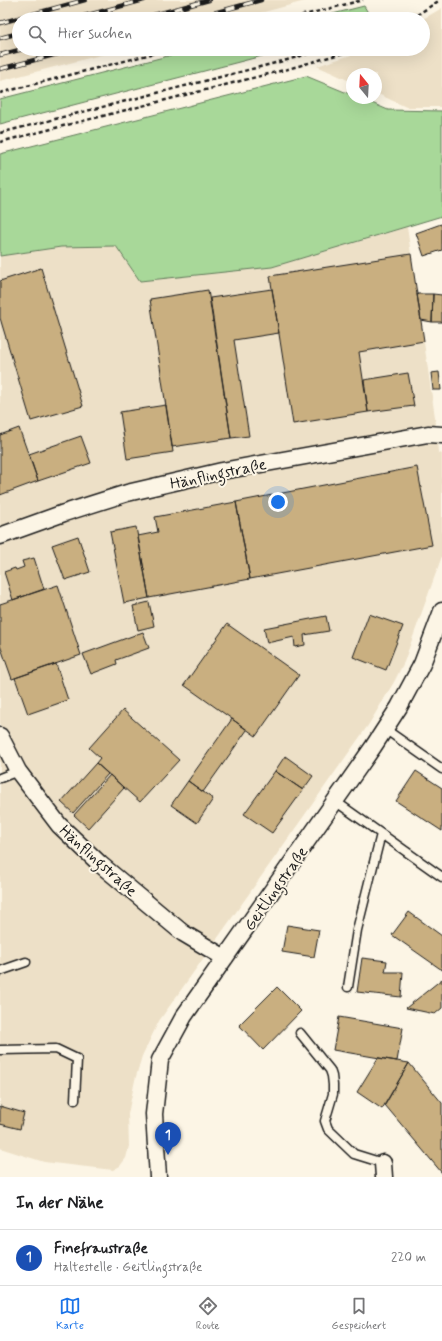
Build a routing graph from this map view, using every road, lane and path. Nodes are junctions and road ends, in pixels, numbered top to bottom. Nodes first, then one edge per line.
1 (363, 0) edge
2 (440, 0) edge
3 (316, 12) edge
4 (422, 12) edge
5 (143, 56) edge
6 (300, 56) edge
7 (332, 56) edge
8 (0, 92) edge
9 (0, 133) edge
10 (0, 142) edge
11 (442, 435) edge
12 (0, 536) edge
13 (442, 611) edge
14 (385, 729) junction
15 (0, 736) edge
16 (442, 769) edge
17 (18, 771) junction
18 (0, 778) edge
19 (335, 801) junction
20 (381, 834) junction
21 (442, 877) edge
22 (225, 958) junction
23 (26, 962) dead end
24 (0, 971) edge
25 (348, 987) dead end
26 (300, 1033) dead end
27 (0, 1050) edge
28 (75, 1100) dead end
29 (383, 1170) edge
30 (157, 1177) edge

1 - 3 path
2 - 4 path
5 - 8 path
6 - 9 path
7 - 10 path
11 - 12 street, Hänflingstraße
13 - 14 street, Geitlingstraße
14 - 16 lane
14 - 19 street, Geitlingstraße
15 - 17 street, Hänflingstraße
17 - 18 lane
17 - 22 street, Hänflingstraße
19 - 20 lane
19 - 22 street, Geitlingstraße
20 - 21 lane
20 - 25 lane
22 - 30 street, Geitlingstraße
23 - 24 lane
26 - 29 lane
27 - 28 lane

